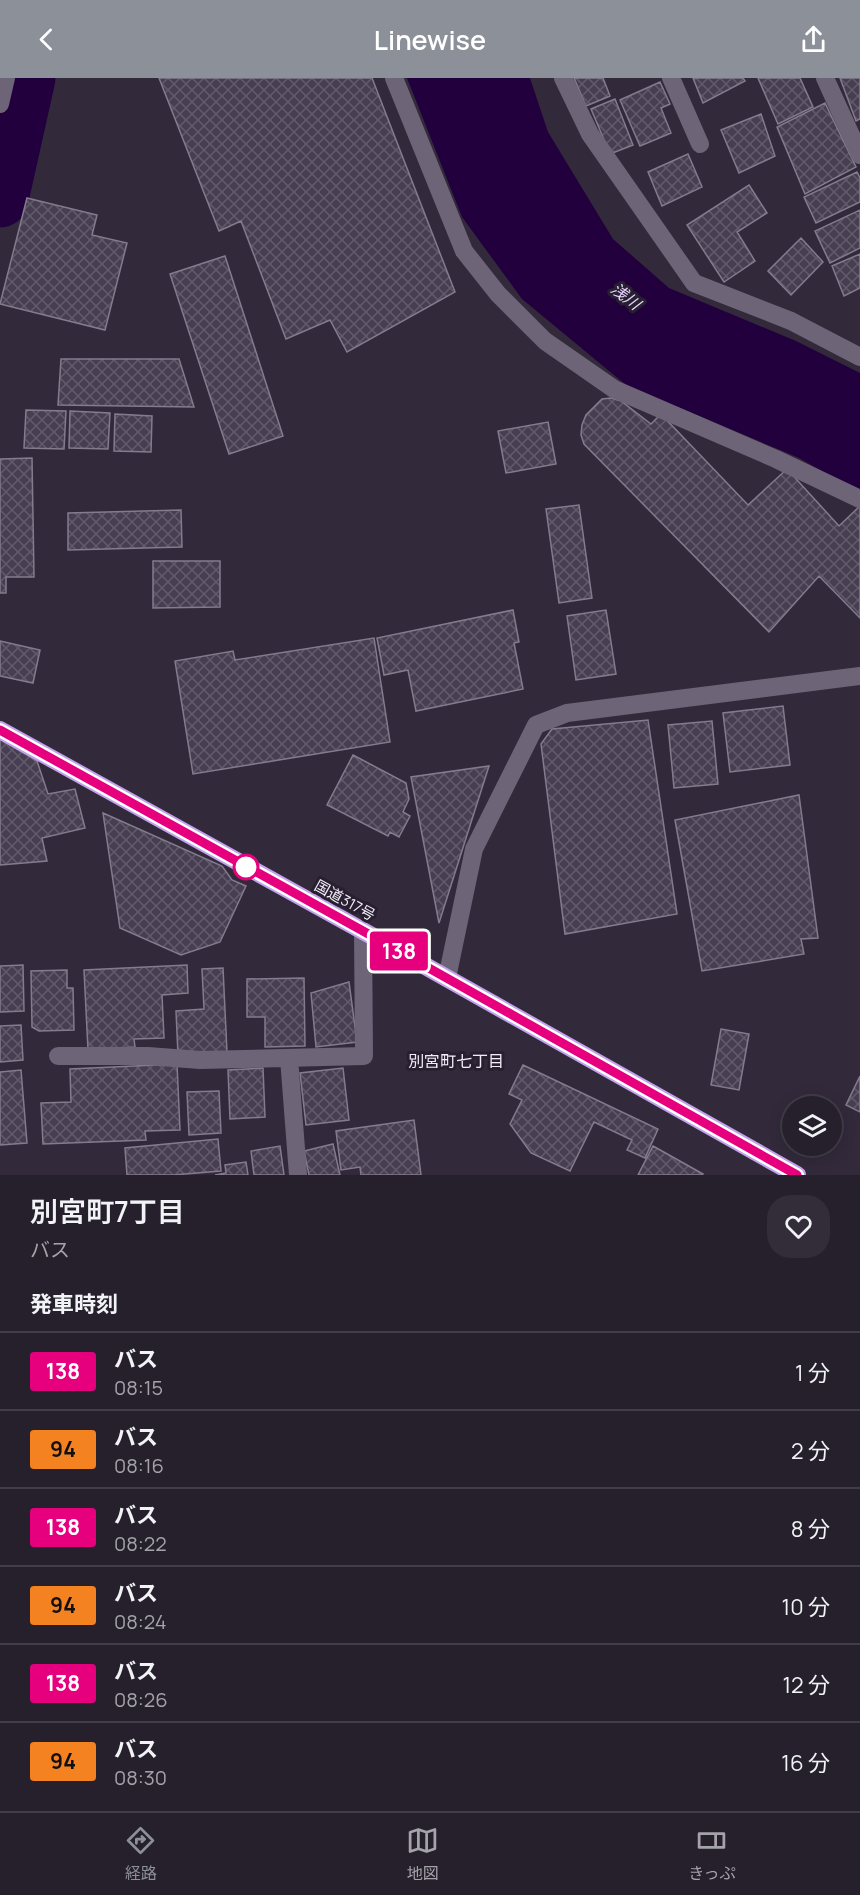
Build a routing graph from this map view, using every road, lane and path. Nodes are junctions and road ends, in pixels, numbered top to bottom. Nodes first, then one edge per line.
1 (6, 78) edge
2 (394, 78) edge
3 (563, 78) edge
4 (671, 78) edge
5 (825, 78) edge
6 (0, 104) edge
7 (700, 144) dead end
8 (860, 156) edge
9 (860, 357) edge
10 (860, 499) edge
11 (860, 676) edge
12 (0, 730) edge
13 (363, 931) junction
14 (447, 978) junction
15 (58, 1056) dead end
16 (289, 1058) junction
17 (298, 1175) edge
18 (797, 1175) edge

1 - 6 street
2 - 10 street
3 - 9 street
4 - 7 street
5 - 8 street
11 - 14 street
12 - 13 highway, 国道317号
13 - 14 highway, 国道317号
13 - 16 street
14 - 18 highway, 国道317号
15 - 16 street
16 - 17 street

